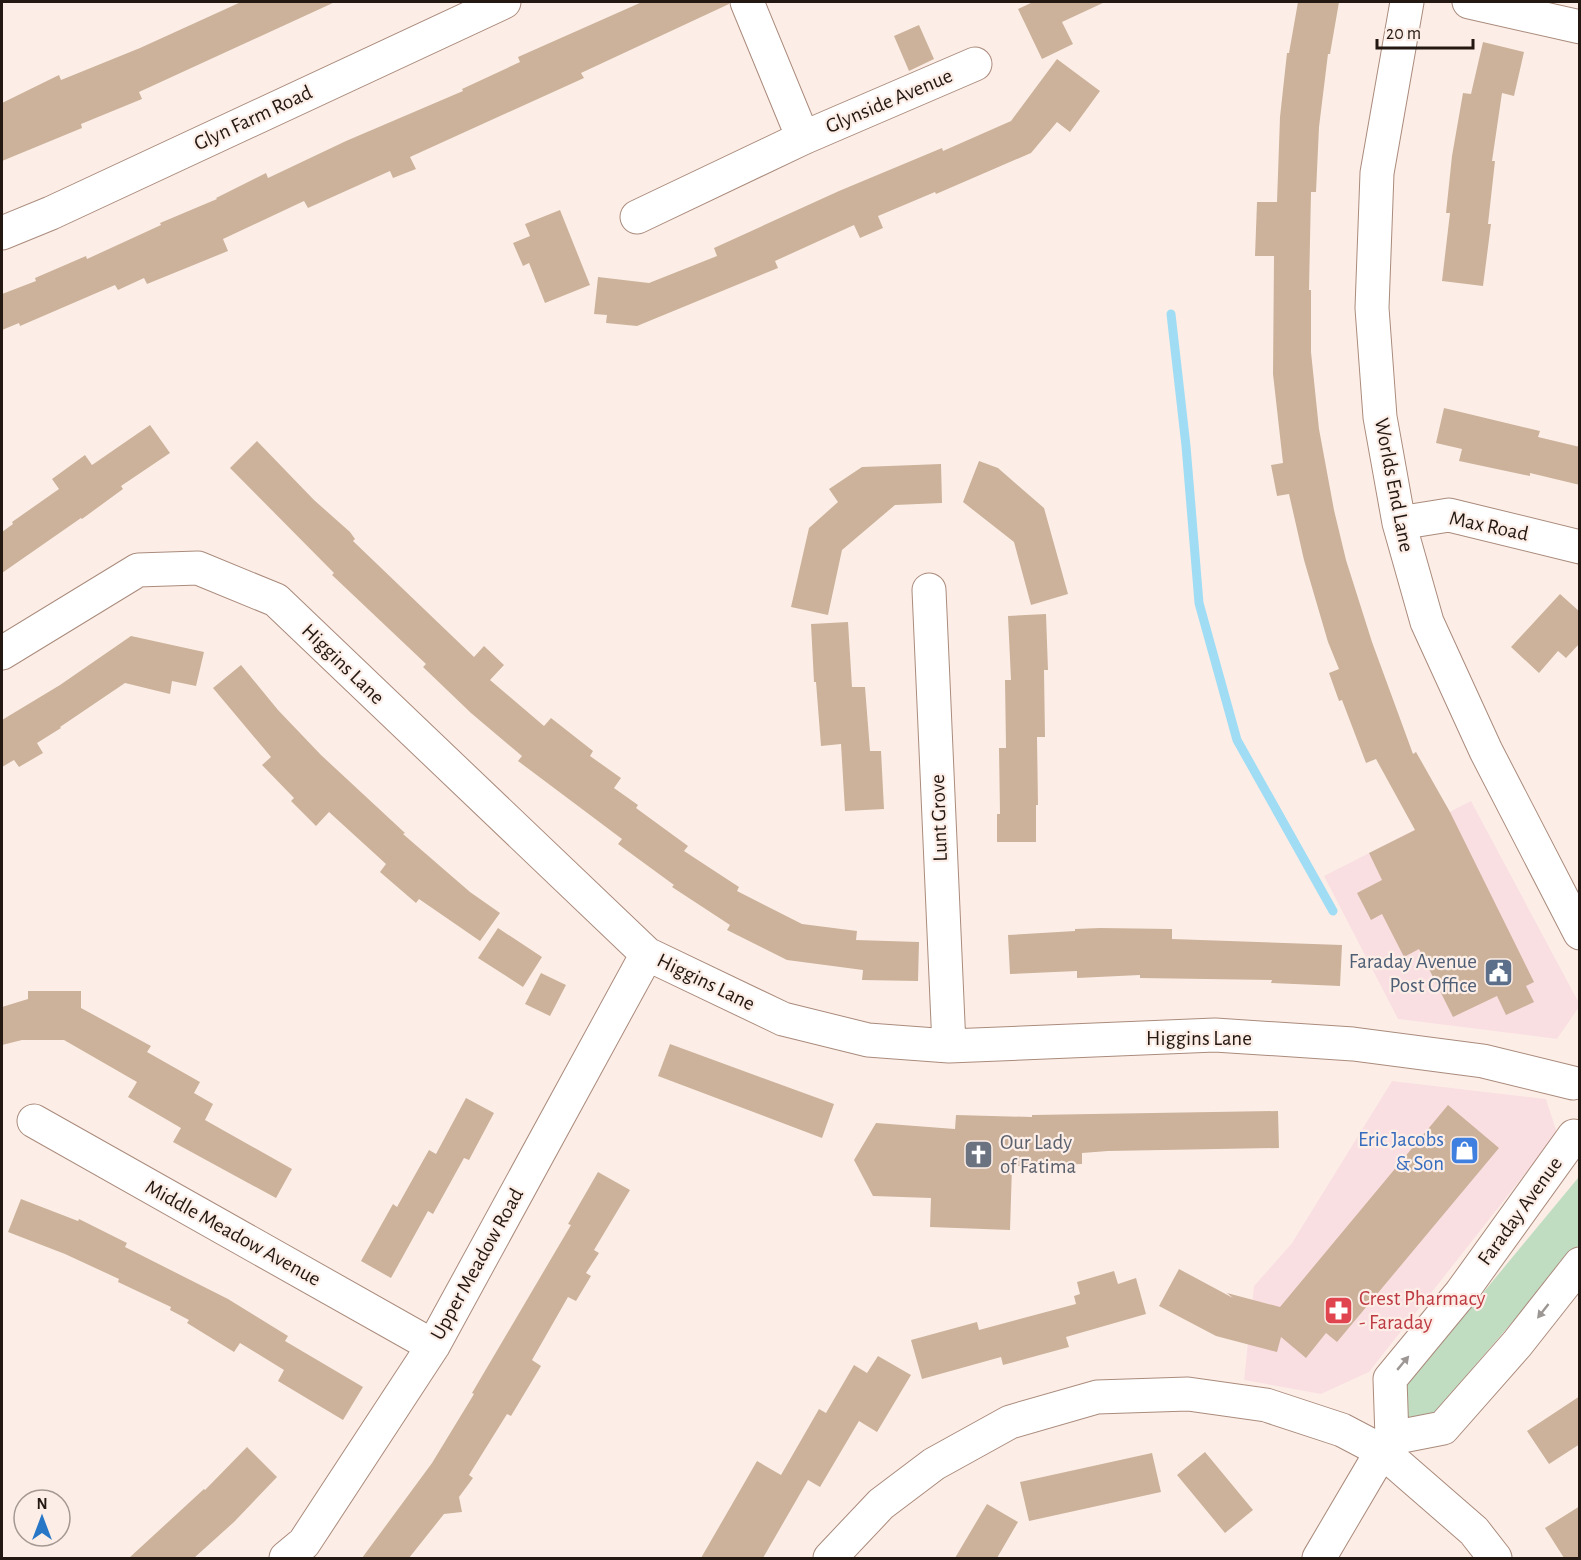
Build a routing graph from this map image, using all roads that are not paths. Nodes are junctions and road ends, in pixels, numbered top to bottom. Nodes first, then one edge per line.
1 (504, 2) edge
2 (747, 2) edge
3 (1407, 2) edge
4 (1469, 2) edge
5 (1580, 27) edge
6 (975, 64) dead end
7 (803, 138) junction
8 (637, 217) dead end
9 (2, 233) edge
10 (1399, 523) junction
11 (1580, 547) edge
12 (929, 590) dead end
13 (2, 653) edge
14 (1580, 933) edge
15 (647, 954) junction
16 (949, 1046) junction
17 (1576, 1078) edge
18 (34, 1121) dead end
19 (1577, 1141) edge
20 (1580, 1264) edge
21 (433, 1346) junction
22 (1387, 1445) junction
23 (285, 1558) edge
24 (830, 1558) edge
25 (1319, 1558) edge
26 (1495, 1558) edge

1 - 9 street, Glyn Farm Road
2 - 7 street, Glynside Avenue
3 - 10 street, Worlds End Lane
4 - 5 street
6 - 7 street, Glynside Avenue
7 - 8 street, Glynside Avenue
10 - 11 street, Max Road
10 - 14 street, Worlds End Lane
12 - 16 street, Lunt Grove
13 - 15 street, Higgins Lane
15 - 16 street, Higgins Lane
15 - 21 street, Upper Meadow Road
16 - 17 street, Higgins Lane
17 - 19 street
18 - 21 street, Middle Meadow Avenue
22 -> 19 street, Faraday Avenue
20 -> 22 street
21 - 23 street, Upper Meadow Road
22 - 24 street
22 - 25 street
22 - 26 street

